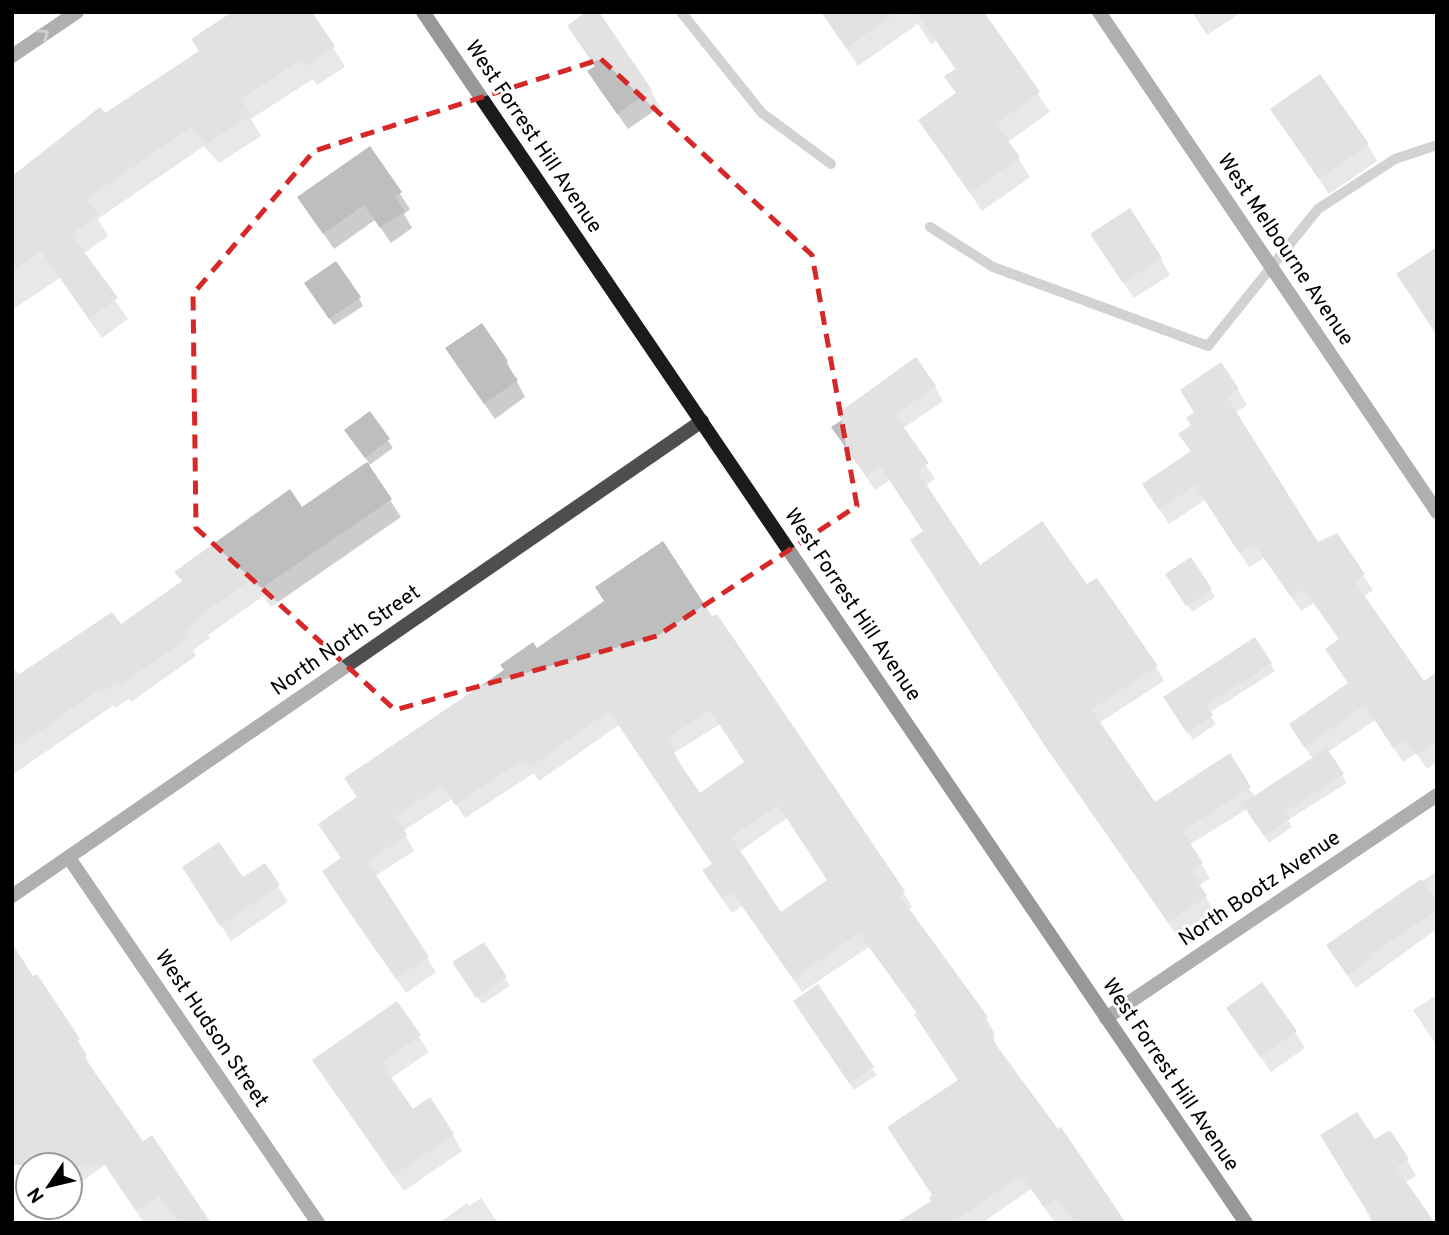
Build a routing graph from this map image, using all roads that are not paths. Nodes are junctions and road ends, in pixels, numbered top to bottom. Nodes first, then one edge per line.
1 (77, 12) edge
2 (423, 12) edge
3 (1098, 12) edge
4 (12, 56) edge
5 (702, 421) junction
6 (1437, 512) edge
7 (1437, 795) edge
8 (69, 858) junction
9 (12, 896) edge
10 (1106, 1018) junction
11 (318, 1223) edge
12 (1246, 1223) edge

4 -> 1 street
2 - 5 main road, West Forrest Hill Avenue
3 - 6 street, West Melbourne Avenue
5 - 8 street, North North Street
5 - 10 main road, West Forrest Hill Avenue
7 - 10 street, North Bootz Avenue
8 - 9 street, North North Street
8 - 11 street, West Hudson Street
10 - 12 main road, West Forrest Hill Avenue

